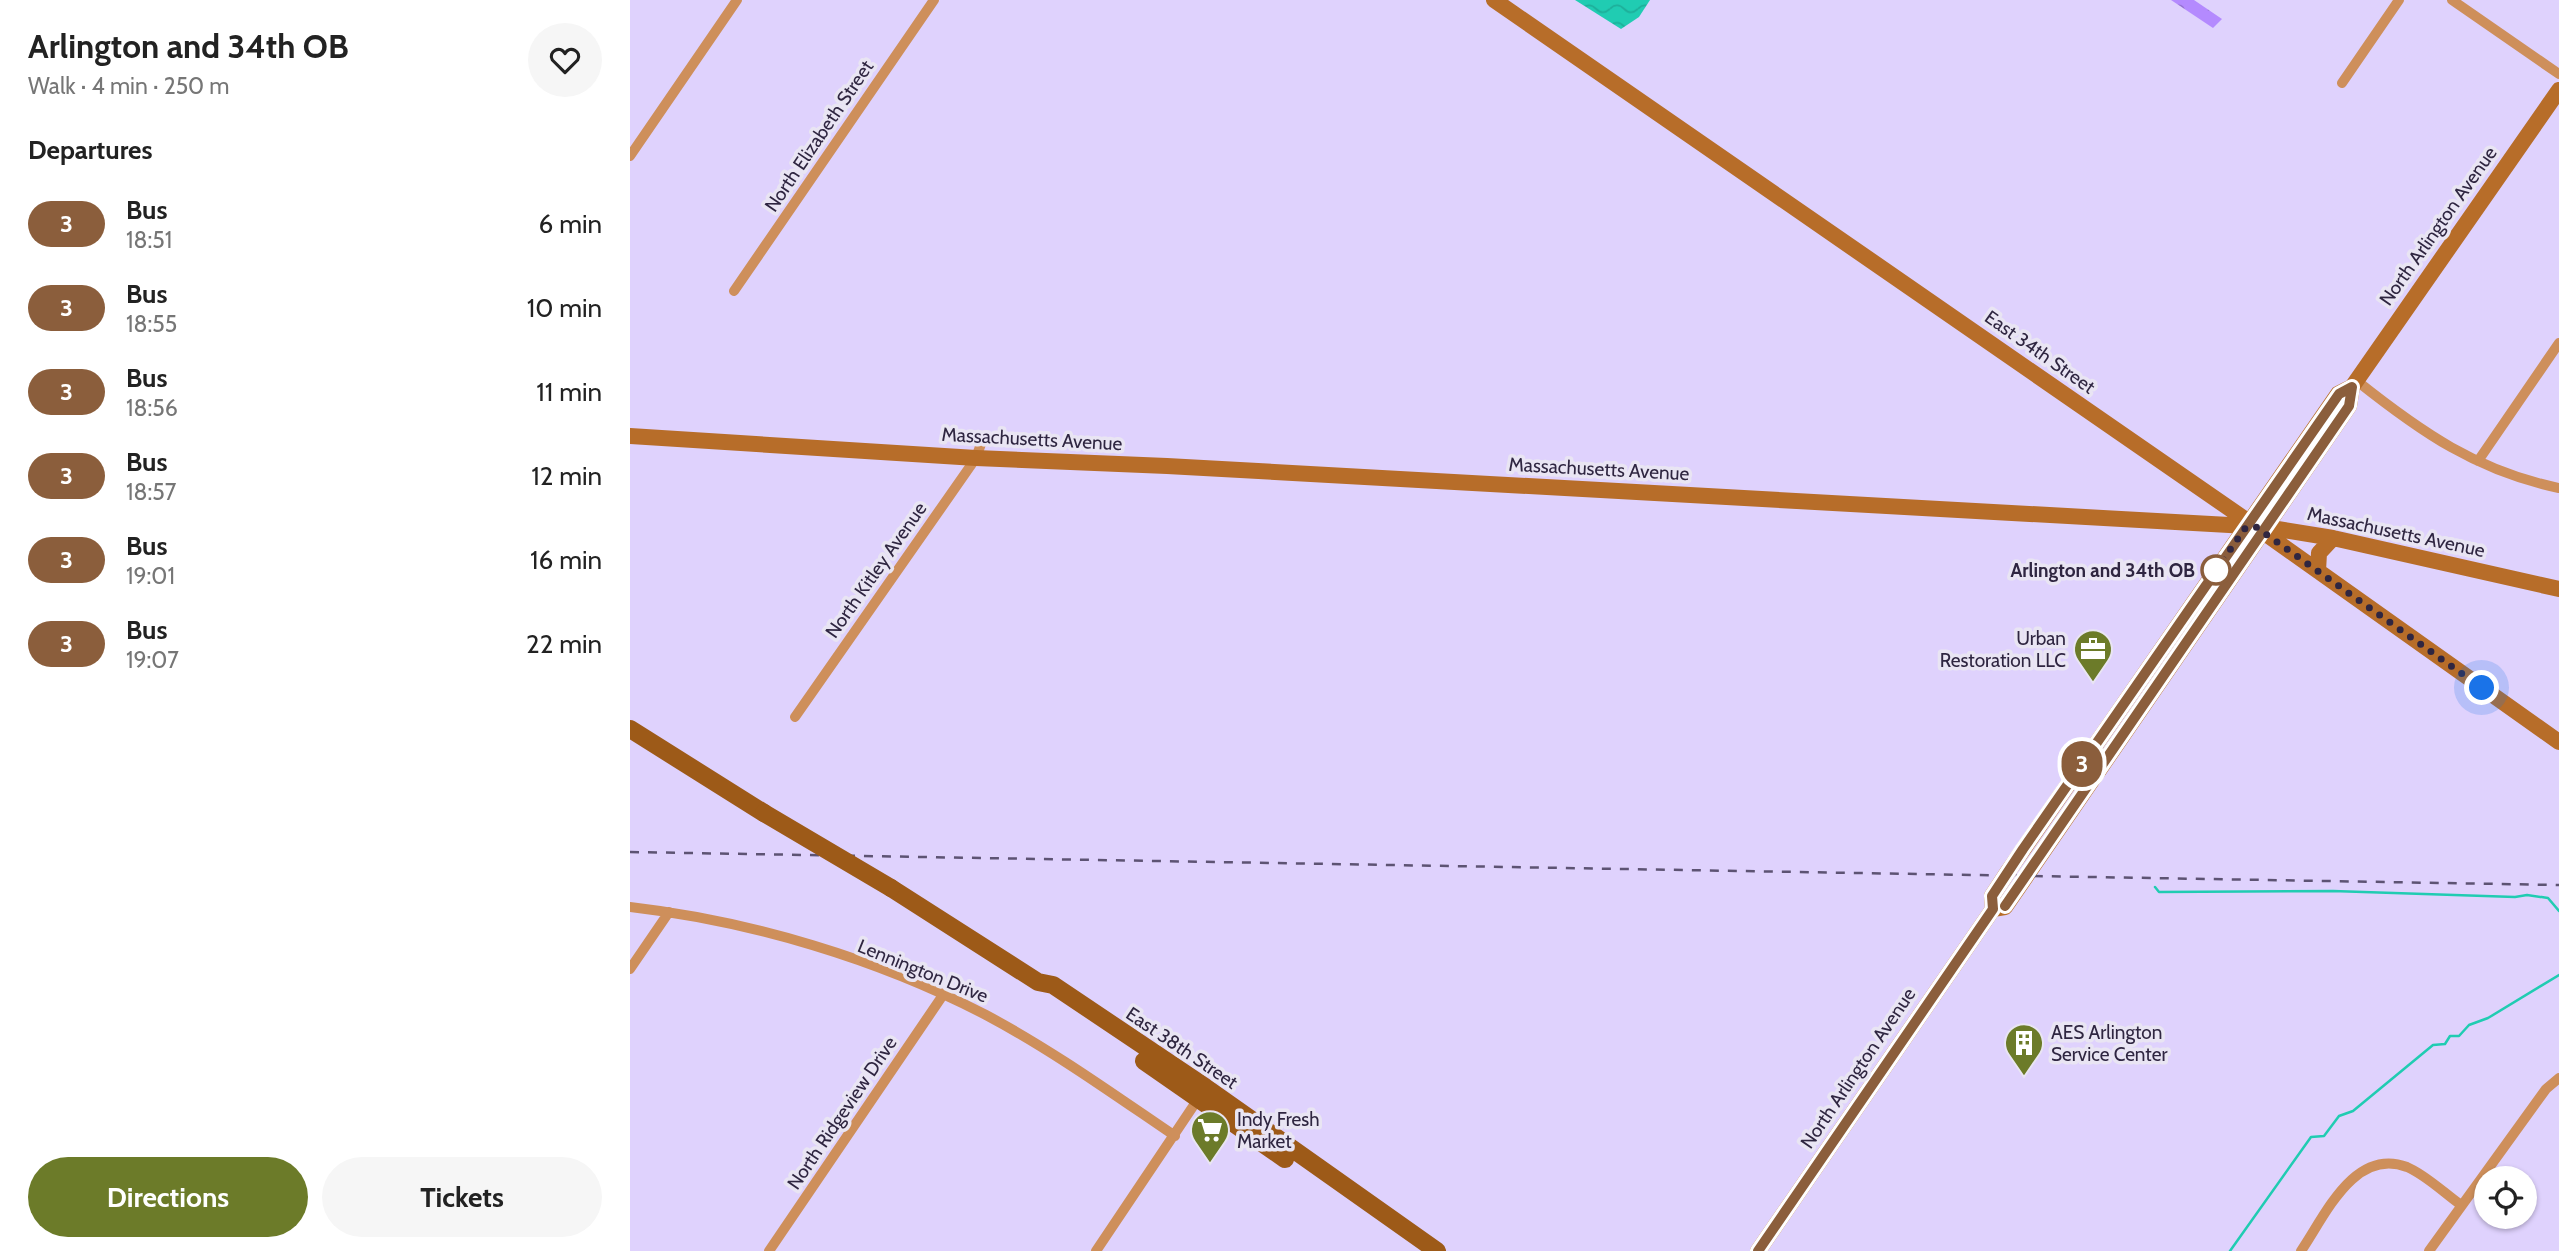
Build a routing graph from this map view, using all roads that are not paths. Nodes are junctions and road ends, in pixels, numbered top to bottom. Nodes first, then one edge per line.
1 (737, 0) edge
2 (934, 0) edge
3 (1494, 0) edge
4 (2399, 0) edge
5 (2452, 0) edge
6 (2559, 74) edge
7 (2342, 83) dead end
8 (2559, 90) edge
9 (630, 156) edge
10 (734, 291) dead end
11 (2559, 343) edge
12 (2354, 384) junction
13 (630, 436) edge
14 (982, 441) dead end
15 (976, 458) junction
16 (2478, 461) junction
17 (2559, 488) edge
18 (2256, 527) junction
19 (2333, 538) junction
20 (2318, 572) junction
21 (2559, 589) edge
22 (795, 718) dead end
23 (630, 729) edge
24 (2559, 742) edge
25 (630, 907) edge
26 (669, 912) junction
27 (630, 970) edge
28 (943, 995) junction
29 (2559, 1078) edge
30 (1202, 1093) junction
31 (1175, 1136) junction
32 (2461, 1205) junction
33 (769, 1251) edge
34 (1096, 1251) edge
35 (1416, 1251) edge
36 (1437, 1251) edge
37 (1758, 1251) edge
38 (2301, 1251) edge
39 (2429, 1251) edge

1 - 9 street
2 - 10 street, North Elizabeth Street
3 - 18 main road, East 34th Street
4 - 7 street
5 - 6 street
8 - 12 main road, North Arlington Avenue
11 - 16 street
12 - 16 street
12 - 18 main road, North Arlington Avenue
13 - 15 main road, Massachusetts Avenue
14 - 15 street, North Kitley Avenue
15 - 18 main road, Massachusetts Avenue
15 - 22 street, North Kitley Avenue
16 - 17 street
18 - 19 main road, Massachusetts Avenue
18 - 20 main road, East 34th Street
18 - 37 main road, North Arlington Avenue
19 - 20 main road
19 - 21 main road, Massachusetts Avenue
20 - 24 main road, East 34th Street
23 - 30 main road, East 38th Street, bridge
25 - 26 street, Lennington Drive
26 - 27 street
26 - 28 street, Lennington Drive
28 - 31 street, Lennington Drive
28 - 33 street, North Ridgeview Drive
29 - 32 street
30 - 31 street
30 - 35 main road, East 38th Street
30 - 36 main road, East 38th Street
31 - 34 street
32 - 38 street
32 - 39 street

